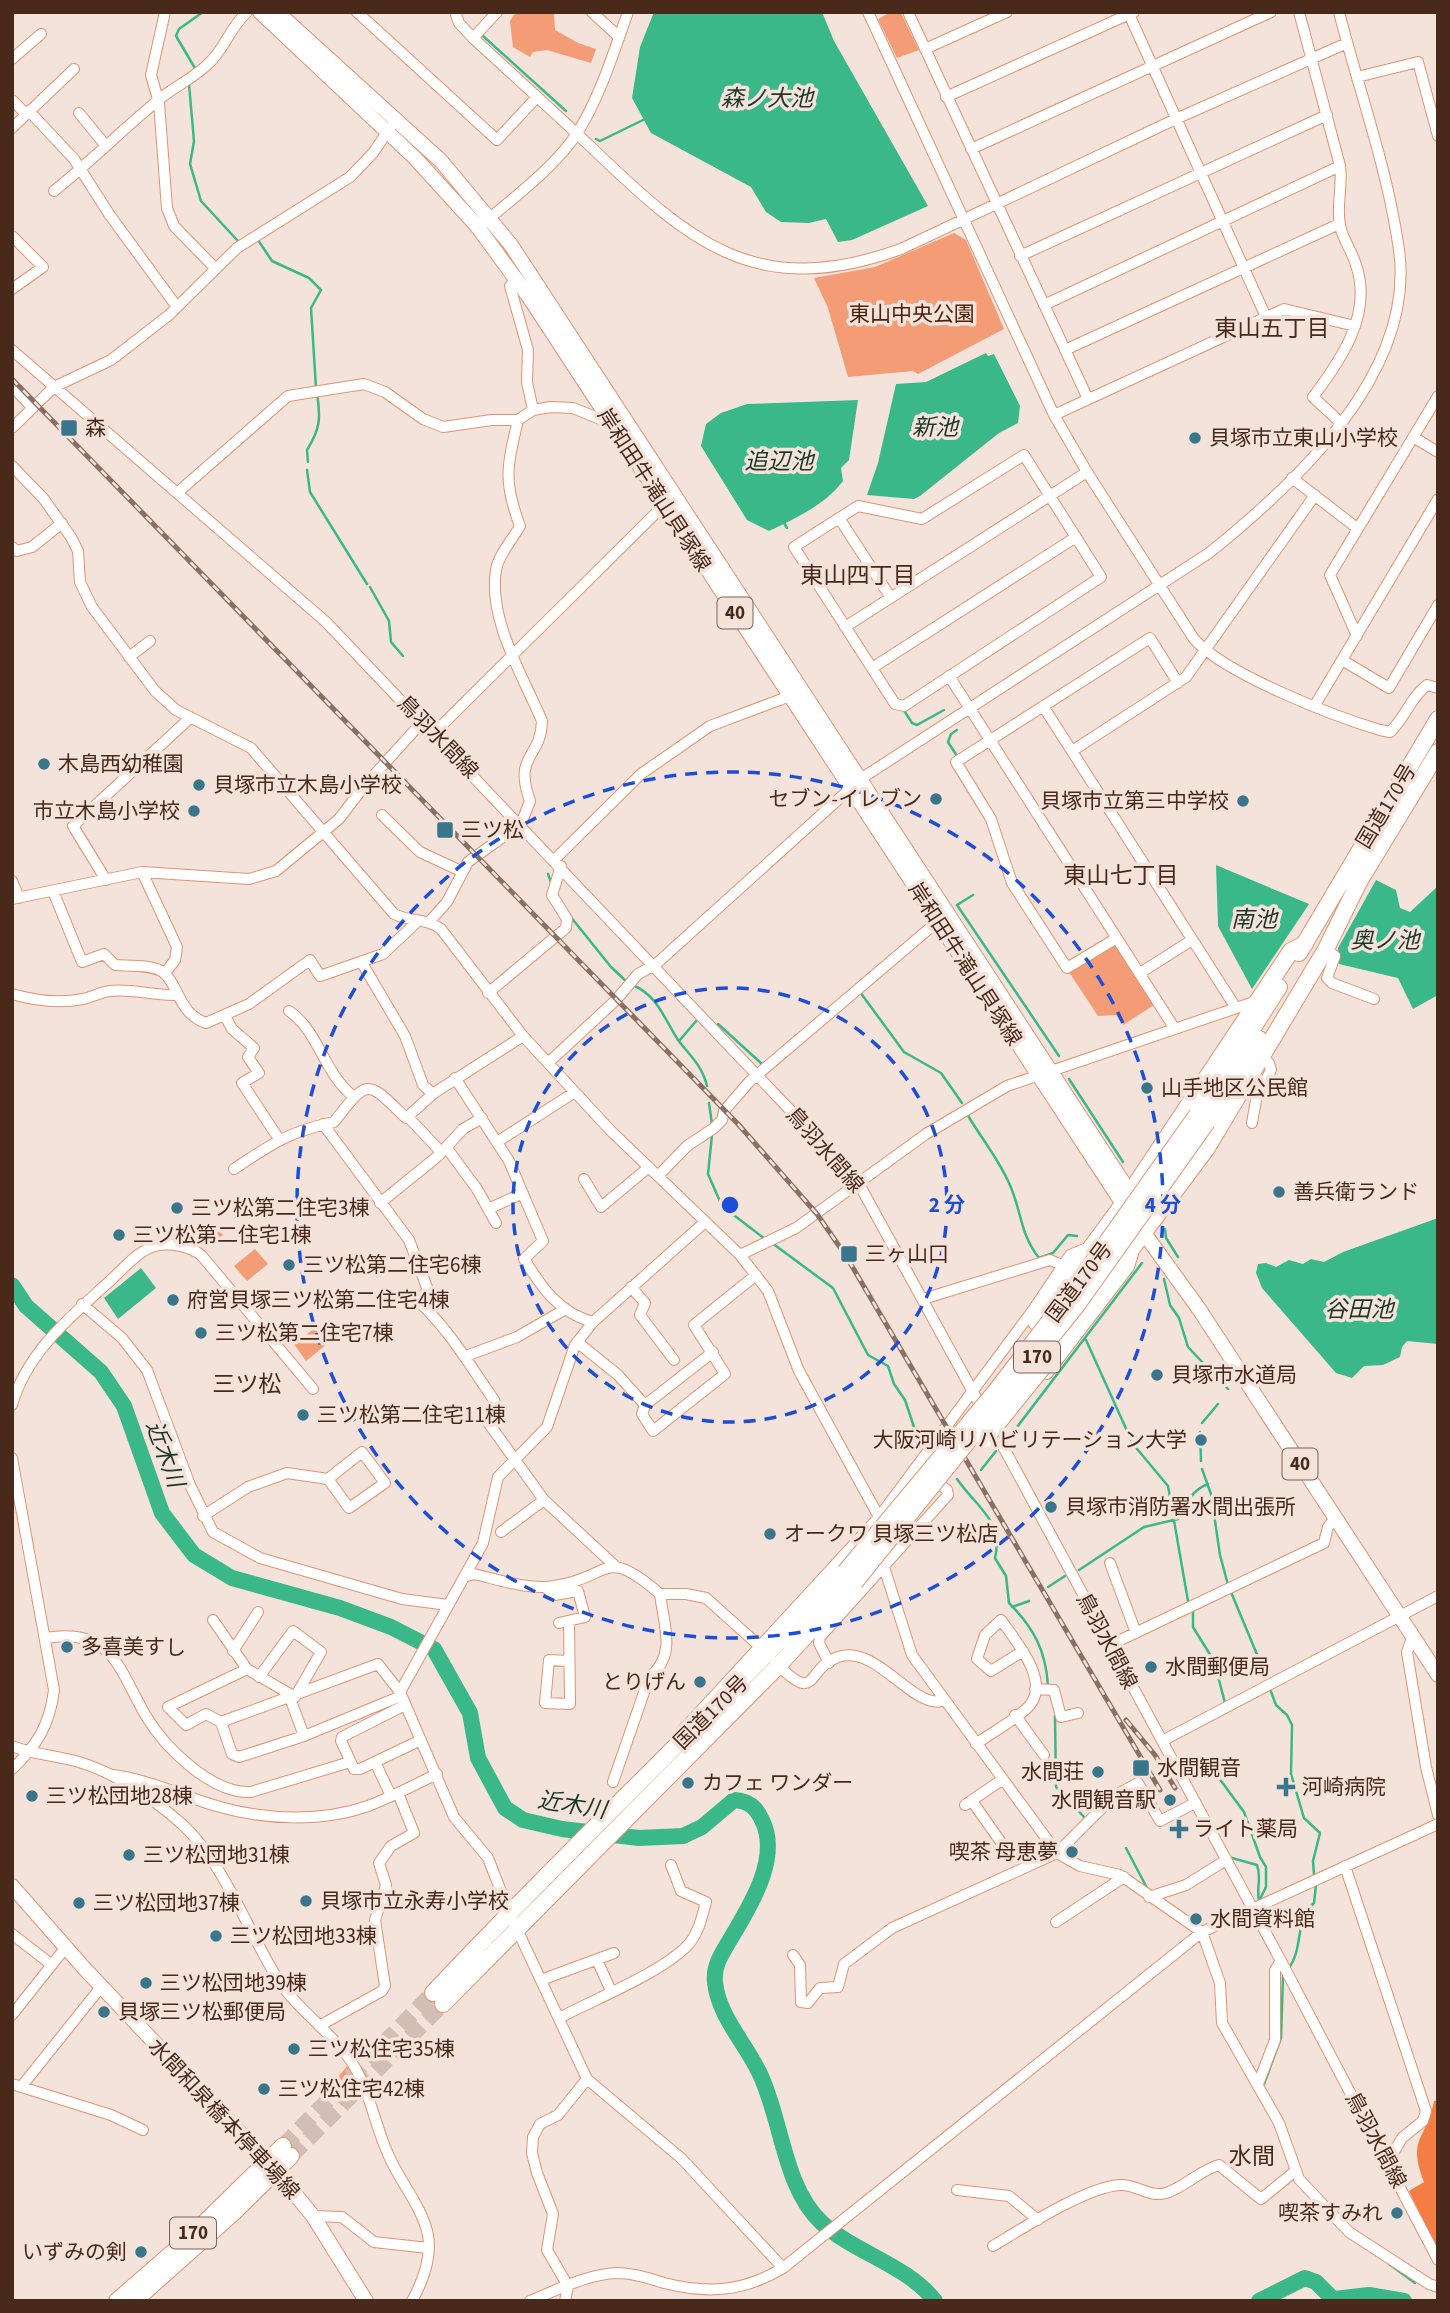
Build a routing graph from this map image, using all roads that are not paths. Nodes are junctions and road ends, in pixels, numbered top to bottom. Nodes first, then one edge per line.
1 (165, 12) edge
2 (247, 12) edge
3 (260, 12) edge
4 (277, 12) edge
5 (357, 12) edge
6 (455, 12) edge
7 (497, 12) edge
8 (592, 12) edge
9 (628, 12) edge
10 (868, 12) edge
11 (908, 12) edge
12 (1007, 12) edge
13 (1271, 12) edge
14 (1299, 12) edge
15 (1339, 12) edge
16 (1131, 13) edge
17 (41, 34) dead end
18 (619, 37) junction
19 (473, 38) junction
20 (1347, 43) junction
21 (925, 49) junction
22 (1312, 58) junction
23 (12, 59) edge
24 (1153, 66) junction
25 (74, 69) dead end
26 (1357, 78) junction
27 (537, 97) junction
28 (946, 97) junction
29 (12, 100) edge
30 (157, 100) junction
31 (28, 113) junction
32 (79, 113) dead end
33 (1327, 115) junction
34 (1178, 118) junction
35 (392, 125) junction
36 (12, 128) edge
37 (577, 133) junction
38 (1438, 136) edge
39 (106, 146) junction
40 (971, 149) junction
41 (1340, 166) junction
42 (80, 170) junction
43 (1202, 172) junction
44 (54, 191) dead end
45 (996, 203) junction
46 (491, 218) junction
47 (965, 218) junction
48 (1222, 219) junction
49 (1339, 224) junction
50 (478, 228) junction
51 (12, 236) edge
52 (1020, 256) junction
53 (214, 267) junction
54 (1244, 268) junction
55 (516, 279) junction
56 (12, 289) edge
57 (1044, 305) junction
58 (177, 307) junction
59 (1266, 317) junction
60 (1354, 326) junction
61 (12, 350) edge
62 (1065, 350) junction
63 (12, 386) edge
64 (54, 387) junction
65 (1438, 396) edge
66 (1088, 399) junction
67 (33, 408) junction
68 (533, 410) junction
69 (1054, 415) junction
70 (518, 420) junction
71 (610, 423) junction
72 (1341, 423) junction
73 (12, 428) edge
74 (1413, 437) junction
75 (1438, 452) edge
76 (12, 466) edge
77 (1087, 472) junction
78 (1292, 478) junction
79 (177, 493) junction
80 (1315, 495) junction
81 (1050, 496) junction
82 (1438, 499) edge
83 (664, 505) junction
84 (839, 518) junction
85 (62, 523) junction
86 (1357, 528) junction
87 (1076, 537) junction
88 (14, 551) edge
89 (1160, 585) junction
90 (891, 598) junction
91 (1438, 606) edge
92 (845, 627) junction
93 (1357, 636) junction
94 (150, 641) dead end
95 (1204, 650) junction
96 (513, 654) junction
97 (129, 657) junction
98 (1342, 660) junction
99 (872, 668) junction
100 (949, 676) junction
101 (1178, 683) junction
102 (1438, 688) edge
103 (790, 696) junction
104 (1315, 705) junction
105 (1043, 706) junction
106 (970, 708) junction
107 (190, 718) junction
108 (1438, 719) edge
109 (423, 721) junction
110 (434, 733) junction
111 (990, 740) junction
112 (1072, 751) junction
113 (1438, 752) edge
114 (862, 778) junction
115 (850, 788) junction
116 (382, 815) dead end
117 (521, 824) junction
118 (324, 832) junction
119 (558, 863) junction
120 (142, 872) junction
121 (463, 872) junction
122 (106, 880) junction
123 (12, 881) edge
124 (1359, 882) junction
125 (53, 891) junction
126 (15, 899) edge
127 (418, 921) junction
128 (430, 921) junction
129 (937, 922) junction
130 (1117, 938) junction
131 (1192, 940) junction
132 (1305, 944) junction
133 (1326, 949) junction
134 (362, 963) junction
135 (655, 965) junction
136 (1140, 973) junction
137 (165, 974) junction
138 (488, 993) junction
139 (12, 994) edge
140 (176, 995) junction
141 (1374, 999) dead end
142 (1257, 1002) junction
143 (1236, 1008) junction
144 (289, 1011) dead end
145 (225, 1016) junction
146 (1175, 1029) junction
147 (523, 1036) junction
148 (1261, 1057) junction
149 (548, 1063) junction
150 (1043, 1072) junction
151 (758, 1074) junction
152 (455, 1078) junction
153 (575, 1092) junction
154 (433, 1094) junction
155 (354, 1097) junction
156 (408, 1117) junction
157 (482, 1118) junction
158 (1202, 1119) junction
159 (1252, 1122) dead end
160 (323, 1124) junction
161 (279, 1139) junction
162 (497, 1142) junction
163 (444, 1150) junction
164 (649, 1167) junction
165 (234, 1169) dead end
166 (658, 1176) junction
167 (584, 1179) dead end
168 (859, 1184) junction
169 (521, 1194) junction
170 (1126, 1197) junction
171 (380, 1203) junction
172 (488, 1209) junction
173 (705, 1222) junction
174 (496, 1223) dead end
175 (1147, 1231) junction
176 (1092, 1246) junction
177 (1135, 1248) junction
178 (740, 1255) junction
179 (1062, 1265) junction
180 (756, 1275) junction
181 (631, 1287) junction
182 (923, 1299) junction
183 (78, 1308) junction
184 (564, 1310) junction
185 (593, 1322) junction
186 (577, 1342) junction
187 (713, 1352) junction
188 (466, 1356) junction
189 (674, 1360) dead end
190 (313, 1390) dead end
191 (974, 1391) junction
192 (12, 1405) edge
193 (645, 1405) junction
194 (997, 1435) junction
195 (12, 1458) edge
196 (513, 1459) junction
197 (916, 1467) junction
198 (328, 1479) junction
199 (940, 1480) junction
200 (544, 1500) junction
201 (203, 1516) junction
202 (879, 1517) junction
203 (1335, 1518) junction
204 (501, 1532) dead end
205 (860, 1553) junction
206 (1110, 1563) dead end
207 (614, 1565) junction
208 (884, 1567) junction
209 (467, 1576) junction
210 (850, 1577) junction
211 (545, 1587) junction
212 (660, 1594) junction
213 (1438, 1595) edge
214 (448, 1605) junction
215 (258, 1612) dead end
216 (1399, 1618) junction
217 (213, 1620) dead end
218 (1136, 1633) junction
219 (46, 1638) junction
220 (1412, 1638) junction
221 (1110, 1645) junction
222 (233, 1651) junction
223 (1023, 1651) junction
224 (769, 1655) junction
225 (569, 1661) dead end
226 (829, 1663) junction
227 (247, 1669) junction
228 (1438, 1675) edge
229 (259, 1676) junction
230 (1035, 1689) junction
231 (292, 1698) junction
232 (402, 1698) junction
233 (943, 1701) junction
234 (1078, 1713) dead end
235 (1015, 1716) junction
236 (220, 1722) junction
237 (304, 1736) junction
238 (421, 1740) junction
239 (1161, 1741) junction
240 (976, 1744) junction
241 (12, 1746) edge
242 (29, 1753) junction
243 (1044, 1755) dead end
244 (350, 1762) junction
245 (375, 1762) junction
246 (12, 1769) edge
247 (110, 1774) junction
248 (437, 1774) junction
249 (1003, 1779) junction
250 (613, 1782) dead end
251 (650, 1785) junction
252 (394, 1794) junction
253 (1195, 1803) junction
254 (1437, 1824) edge
255 (1000, 1841) dead end
256 (1057, 1853) junction
257 (1226, 1860) junction
258 (671, 1865) dead end
259 (1345, 1867) junction
260 (1124, 1877) junction
261 (12, 1886) edge
262 (1149, 1897) junction
263 (1252, 1908) junction
264 (512, 1919) junction
265 (1056, 1922) dead end
266 (1202, 1932) junction
267 (12, 1934) edge
268 (66, 1947) junction
269 (614, 1953) dead end
270 (793, 1955) dead end
271 (597, 1959) junction
272 (1281, 1961) junction
273 (52, 1965) junction
274 (541, 1980) junction
275 (101, 1987) junction
276 (611, 1991) junction
277 (438, 1998) tunnel mouth
278 (12, 2015) edge
279 (559, 2018) junction
280 (318, 2026) junction
281 (587, 2079) junction
282 (1258, 2084) junction
283 (17, 2086) edge
284 (143, 2130) dead end
285 (287, 2151) tunnel mouth
286 (1388, 2162) junction
287 (272, 2167) junction
288 (1294, 2172) junction
289 (957, 2190) dead end
290 (313, 2216) junction
291 (1038, 2220) junction
292 (993, 2246) dead end
293 (428, 2248) junction
294 (1438, 2260) edge
295 (783, 2268) junction
296 (568, 2286) junction
297 (1438, 2287) edge
298 (117, 2301) edge
299 (134, 2301) edge
300 (366, 2301) edge
301 (412, 2301) edge
302 (530, 2301) edge
303 (565, 2301) edge

1 - 30 street
2 - 30 street
3 - 35 main road, 岸和田牛滝山貝塚線 / 40
4 - 35 main road, 岸和田牛滝山貝塚線 / 40
5 - 27 street
6 - 19 street
7 - 19 street
8 - 18 street
9 - 18 street
10 - 47 street
11 - 21 street
12 - 21 street
13 - 24 street
14 - 22 street
15 - 20 street
16 - 24 street
16 - 28 street
17 - 23 street
18 - 37 street
19 - 27 street
20 - 22 street
20 - 26 street
21 - 28 street
22 - 33 street
22 - 34 street
24 - 34 street
24 - 40 street
25 - 31 street
26 - 38 street
26 - 72 street
27 - 37 street
28 - 40 street
29 - 31 street
30 - 39 street
30 - 53 street
31 - 36 street
31 - 42 street
32 - 39 street
33 - 41 street
33 - 43 street
34 - 43 street
34 - 45 street
35 - 46 main road, 岸和田牛滝山貝塚線 / 40
35 - 50 main road, 岸和田牛滝山貝塚線 / 40
35 - 53 street
37 - 46 street
37 - 47 street
39 - 42 street
40 - 45 street
41 - 48 street
41 - 49 street
42 - 44 street
42 - 58 street
43 - 48 street
43 - 52 street
45 - 47 street
45 - 52 street
46 - 50 street
46 - 114 main road, 岸和田牛滝山貝塚線 / 40
47 - 69 street
48 - 54 street
48 - 57 street
49 - 54 street
49 - 60 street
50 - 55 main road, 岸和田牛滝山貝塚線 / 40
51 - 56 street
52 - 57 street
53 - 58 street
54 - 59 street
54 - 62 street
55 - 68 street
55 - 71 main road, 岸和田牛滝山貝塚線 / 40
57 - 62 street
58 - 64 street
59 - 60 street
59 - 66 street
60 - 72 street
61 - 64 street, 鳥羽水間線
62 - 66 street
63 - 67 street
64 - 67 street
64 - 79 street, 鳥羽水間線
65 - 74 street
66 - 69 street
67 - 73 street
68 - 70 street
68 - 71 street
69 - 77 street
70 - 79 street
70 - 96 street
71 - 83 main road, 岸和田牛滝山貝塚線 / 40
72 - 78 street
74 - 75 street
74 - 86 street
76 - 85 street
77 - 81 street
77 - 89 street
78 - 80 street
78 - 89 street
79 - 109 street, 鳥羽水間線
80 - 86 street
80 - 95 street
81 - 84 street
81 - 87 street
81 - 90 street
82 - 93 street
83 - 96 street
83 - 103 main road, 岸和田牛滝山貝塚線 / 40
84 - 90 street
84 - 92 street
85 - 88 street
85 - 97 street
86 - 93 street
87 - 99 street
87 - 100 street
89 - 95 street
89 - 106 street
90 - 92 street
91 - 98 street
92 - 99 street
93 - 98 street
94 - 97 street
95 - 101 street
95 - 104 street
96 - 110 street
96 - 117 street
97 - 107 street
98 - 104 street
99 - 100 street
100 - 106 street
101 - 105 street
101 - 112 street
102 - 104 street
103 - 115 main road, 岸和田牛滝山貝塚線 / 40
103 - 119 street
105 - 111 street
105 - 112 street
106 - 111 street
106 - 114 street
107 - 118 street
107 - 122 street
108 - 132 highway, 国道170号 / 170
109 - 110 street, 鳥羽水間線
109 - 118 street
110 - 117 street, 鳥羽水間線
111 - 130 street
111 - 130 street
112 - 131 street
113 - 124 highway, 国道170号 / 170
114 - 115 street
114 - 150 main road, 岸和田牛滝山貝塚線 / 40
115 - 129 main road, 岸和田牛滝山貝塚線 / 40
115 - 135 street
116 - 121 street
117 - 119 street, 鳥羽水間線
117 - 121 street
118 - 120 street
118 - 127 street
119 - 135 street, 鳥羽水間線
119 - 138 street
120 - 122 street
120 - 137 street
121 - 128 street
122 - 125 street
123 - 126 street
124 - 133 highway
124 - 158 highway, 国道170号 / 170
125 - 126 street
125 - 137 street
127 - 128 street
127 - 134 street
128 - 138 street
129 - 150 main road, 岸和田牛滝山貝塚線 / 40
129 - 151 street
130 - 136 street
131 - 136 street
131 - 143 street
132 - 142 highway
132 - 158 highway, 国道170号 / 170
133 - 141 street
133 - 148 highway
134 - 145 street
134 - 154 street
135 - 149 street
135 - 151 street, 鳥羽水間線
136 - 146 street
137 - 140 street
138 - 147 street
139 - 140 street
140 - 145 street
142 - 143 street
142 - 170 highway
143 - 146 street
144 - 155 street
145 - 161 street
146 - 150 street
147 - 149 street
147 - 152 street
148 - 159 street
148 - 175 highway
149 - 153 street
150 - 168 street
150 - 170 main road, 岸和田牛滝山貝塚線 / 40
151 - 166 street
151 - 168 street, 鳥羽水間線
152 - 154 street
152 - 157 street
153 - 162 street
153 - 164 street
154 - 156 street
155 - 156 street
155 - 160 street
156 - 163 street
157 - 162 street
157 - 163 street
158 - 199 highway, 国道170号 / 170, bridge
158 - 205 highway, 国道170号 / 170, bridge
160 - 161 street
160 - 171 street
161 - 165 street
162 - 169 street
163 - 171 street
163 - 172 street
164 - 166 street
164 - 167 street
166 - 173 street
168 - 178 street
168 - 182 street, 鳥羽水間線
169 - 172 street
169 - 184 street
170 - 175 main road, 岸和田牛滝山貝塚線 / 40
170 - 176 highway
171 - 188 street
172 - 174 street
173 - 178 street
173 - 181 street
175 - 177 highway
175 - 203 main road, 岸和田牛滝山貝塚線 / 40
176 - 179 street
176 - 205 highway, bridge
177 - 194 street
177 - 199 highway, bridge
178 - 180 street
179 - 182 street
179 - 191 street
180 - 187 street
180 - 202 street
181 - 185 street
181 - 189 street
182 - 191 street, 鳥羽水間線
183 - 190 street
183 - 192 street
183 - 201 street
184 - 185 street
184 - 188 street
185 - 186 street
186 - 193 street
186 - 196 street
187 - 193 street
187 - 193 street
188 - 196 street
191 - 194 street, 鳥羽水間線
191 - 197 street
194 - 221 street, 鳥羽水間線
195 - 219 street
196 - 200 street
196 - 209 street
197 - 202 street
197 - 208 street
198 - 198 street
198 - 201 street
199 - 210 highway, 国道170号 / 170, bridge
200 - 204 street
200 - 207 street
201 - 214 street
202 - 224 street
203 - 216 main road, 岸和田牛滝山貝塚線 / 40
203 - 218 street
205 - 210 highway, 国道170号 / 170, bridge
206 - 218 street
207 - 211 street
207 - 212 street
208 - 226 street
208 - 233 street
209 - 211 street
209 - 214 street
210 - 224 highway, 国道170号 / 170
211 - 225 street
212 - 224 street
212 - 250 street
213 - 216 street
214 - 232 street
215 - 222 street
216 - 220 main road, 岸和田牛滝山貝塚線 / 40
216 - 239 street
217 - 222 street
218 - 221 street
219 - 242 street
219 - 244 street
220 - 228 main road, 岸和田牛滝山貝塚線 / 40
220 - 254 street
221 - 239 street, 鳥羽水間線
222 - 227 street
223 - 223 street
223 - 230 street
224 - 226 street
224 - 251 highway, 国道170号 / 170
224 - 251 street
226 - 233 street
227 - 229 street
227 - 236 street
229 - 231 street
229 - 231 street
230 - 234 street
230 - 235 street
231 - 232 street
231 - 236 street
231 - 237 street
232 - 237 street
232 - 238 street
232 - 244 street
233 - 240 street
235 - 240 street
235 - 243 street
236 - 237 street
238 - 245 street
238 - 248 street
239 - 253 street, 鳥羽水間線
240 - 249 street
241 - 242 street
242 - 246 street
242 - 247 street
244 - 245 street
245 - 252 street
247 - 252 street
247 - 280 street
248 - 252 street
248 - 264 street
249 - 255 street
249 - 256 street
251 - 264 highway, 国道170号 / 170
252 - 280 street
253 - 256 street
253 - 257 street, 鳥羽水間線
254 - 259 street
256 - 260 street
256 - 270 street
257 - 262 street
257 - 263 street, 鳥羽水間線
258 - 276 street
259 - 263 street
259 - 286 street
260 - 262 street
260 - 265 street
261 - 268 main road, 水間和泉橋本停車場線
262 - 266 street
263 - 266 street
263 - 272 street, 鳥羽水間線
264 - 274 street
264 - 277 highway, 国道170号 / 170
266 - 282 street
266 - 295 street
267 - 273 street
268 - 273 street
268 - 275 main road, 水間和泉橋本停車場線
269 - 271 street
271 - 274 street
271 - 276 street
272 - 282 street
272 - 286 street, 鳥羽水間線
273 - 278 street
274 - 279 street
275 - 283 street
275 - 287 main road, 水間和泉橋本停車場線
276 - 279 street
279 - 281 street
280 - 293 street
281 - 295 street
281 - 296 street
282 - 288 street
283 - 284 street
285 - 287 highway, 170
286 - 294 street, 鳥羽水間線
287 - 290 main road, 水間和泉橋本停車場線
287 - 298 highway, 170
287 - 299 highway, 170
288 - 291 street
288 - 297 street
289 - 291 street
290 - 293 street
290 - 300 main road, 水間和泉橋本停車場線
291 - 292 street
293 - 301 street
295 - 296 street
296 - 302 street
296 - 303 street

